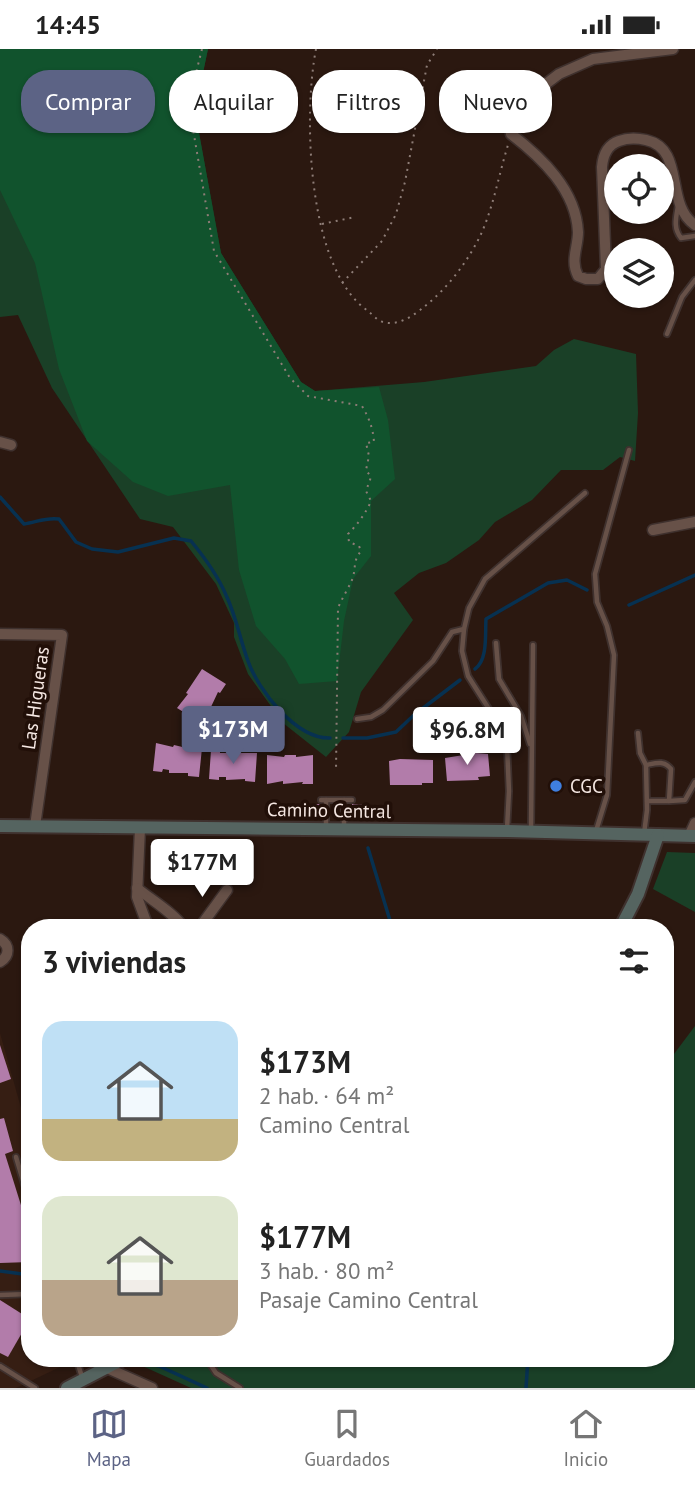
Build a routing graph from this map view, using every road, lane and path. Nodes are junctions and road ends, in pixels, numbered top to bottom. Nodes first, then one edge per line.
1 (202, 49) edge
2 (316, 49) edge
3 (437, 49) edge
4 (673, 49) edge
5 (511, 134) junction
6 (679, 205) junction
7 (355, 218) dead end
8 (321, 225) junction
9 (695, 225) edge
10 (695, 236) edge
11 (695, 280) edge
12 (342, 284) junction
13 (667, 334) dead end
14 (0, 442) edge
15 (11, 445) dead end
16 (629, 450) dead end
17 (585, 493) dead end
18 (695, 521) edge
19 (653, 530) dead end
20 (464, 629) junction
21 (0, 633) edge
22 (496, 642) dead end
23 (533, 645) dead end
24 (357, 719) dead end
25 (638, 733) dead end
26 (532, 748) junction
27 (646, 765) junction
28 (336, 771) dead end
29 (695, 782) edge
30 (344, 800) junction
31 (352, 800) dead end
32 (647, 801) junction
33 (669, 801) junction
34 (695, 823) edge
35 (0, 826) edge
36 (35, 826) junction
37 (140, 828) junction
38 (326, 829) junction
39 (344, 829) junction
40 (507, 831) junction
41 (531, 832) junction
42 (595, 834) junction
43 (644, 835) junction
44 (658, 835) junction
45 (692, 836) edge
46 (136, 888) junction
47 (227, 890) dead end
48 (145, 919) edge
49 (177, 919) edge
50 (206, 919) edge
51 (625, 919) edge
52 (0, 939) edge
53 (0, 962) edge
54 (16, 1157) dead end
55 (21, 1174) edge
56 (21, 1294) edge
57 (0, 1295) edge
58 (0, 1366) edge
59 (79, 1367) edge
60 (212, 1367) edge
61 (107, 1368) joint
62 (83, 1380) junction
63 (130, 1383) edge
64 (35, 1388) edge
65 (67, 1388) edge
66 (152, 1388) edge
67 (240, 1388) edge

1 - 28 path
2 - 8 path
3 - 12 path
4 - 5 street
5 - 6 street
5 - 12 path
6 - 9 street
6 - 10 lane
7 - 8 path
8 - 12 path
11 - 13 lane
14 - 15 street
16 - 42 lane
17 - 20 lane
18 - 19 street
20 - 24 lane
20 - 40 lane
21 - 36 street, Las Higueras
22 - 26 lane
23 - 26 lane
25 - 27 lane
26 - 41 lane
27 - 32 lane
27 - 33 lane
29 - 33 lane
30 - 31 lane
30 - 38 lane
30 - 39 lane
32 - 33 lane
32 - 43 lane
34 - 45 street
35 - 36 main road, Camino Central
36 - 37 main road, Camino Central
37 - 38 main road, Camino Central
37 - 46 street
38 - 39 main road, Camino Central
39 - 40 main road, Camino Central
40 - 41 main road, Camino Central
41 - 42 main road, Camino Central
42 - 43 main road, Camino Central
43 - 44 main road, Camino Central
44 - 45 main road, Camino Central
44 - 51 main road
46 - 48 street
46 - 49 street
47 - 50 street
52 - 53 street
54 - 55 lane
56 - 57 lane
58 - 64 lane
59 - 62 lane
60 - 67 lane
61 - 62 main road
61 - 63 street
62 - 65 main road
63 - 66 street

